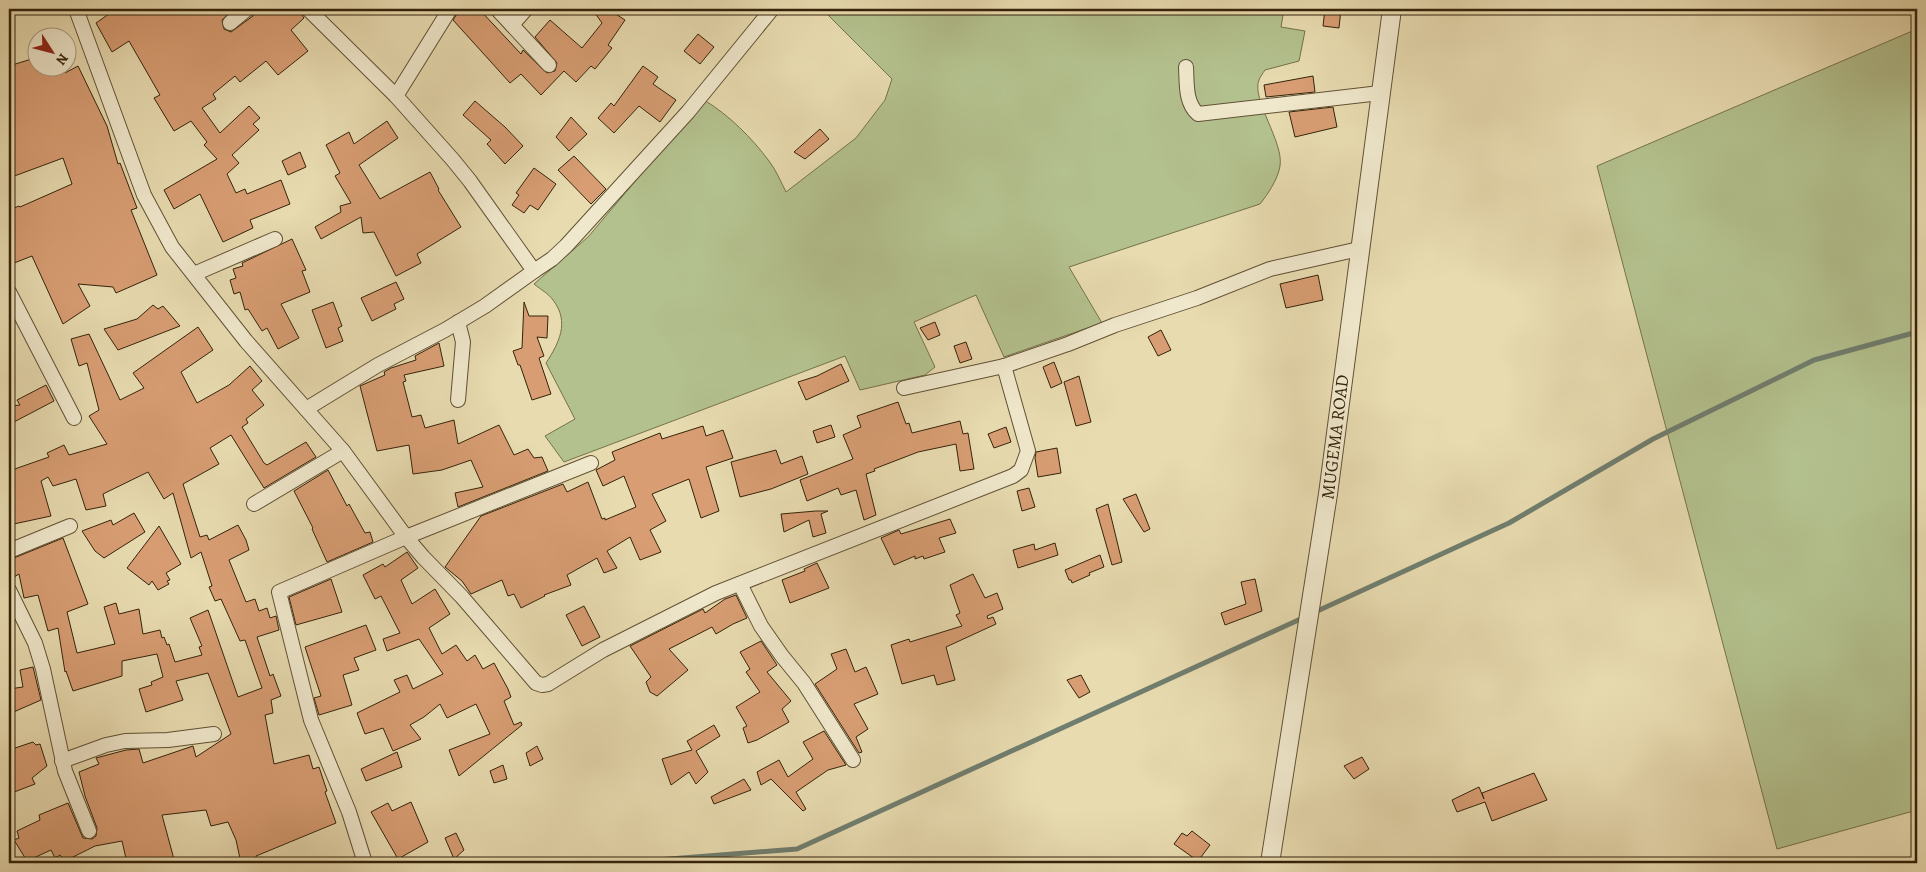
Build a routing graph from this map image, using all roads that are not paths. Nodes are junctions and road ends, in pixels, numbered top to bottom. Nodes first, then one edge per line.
1 (76, 9) edge
2 (248, 9) edge
3 (308, 9) edge
4 (450, 9) edge
5 (497, 9) edge
6 (526, 9) edge
7 (772, 9) edge
8 (1392, 9) edge
9 (230, 23) dead end
10 (512, 25) junction
11 (549, 65) dead end
12 (1186, 67) dead end
13 (1380, 93) junction
14 (396, 96) junction
15 (274, 239) dead end
16 (1360, 249) junction
17 (534, 271) junction
18 (194, 274) junction
19 (9, 292) edge
20 (458, 322) junction
21 (1004, 366) junction
22 (904, 388) dead end
23 (458, 400) dead end
24 (306, 408) junction
25 (74, 418) dead end
26 (343, 452) junction
27 (592, 463) dead end
28 (254, 504) dead end
29 (70, 526) dead end
30 (406, 537) junction
31 (9, 551) edge
32 (740, 584) junction
33 (9, 590) edge
34 (214, 734) dead end
35 (62, 760) junction
36 (853, 760) dead end
37 (90, 831) dead end
38 (365, 863) edge
39 (1270, 863) edge

1 - 18 street
2 - 9 street
3 - 14 street
4 - 14 street
5 - 10 street
6 - 10 street
7 - 17 street
8 - 13 street, MUGEMA ROAD
10 - 11 street
12 - 13 street
13 - 16 street, MUGEMA ROAD
14 - 17 street
15 - 18 street
16 - 21 street
16 - 39 street, MUGEMA ROAD
17 - 20 street
18 - 24 street
19 - 25 street
20 - 23 street
20 - 24 street
21 - 22 street
21 - 32 street
24 - 26 street
26 - 28 street
26 - 30 street
27 - 30 street
29 - 31 street
30 - 32 street
30 - 38 street
32 - 36 street
33 - 35 street
34 - 35 street
35 - 37 street

